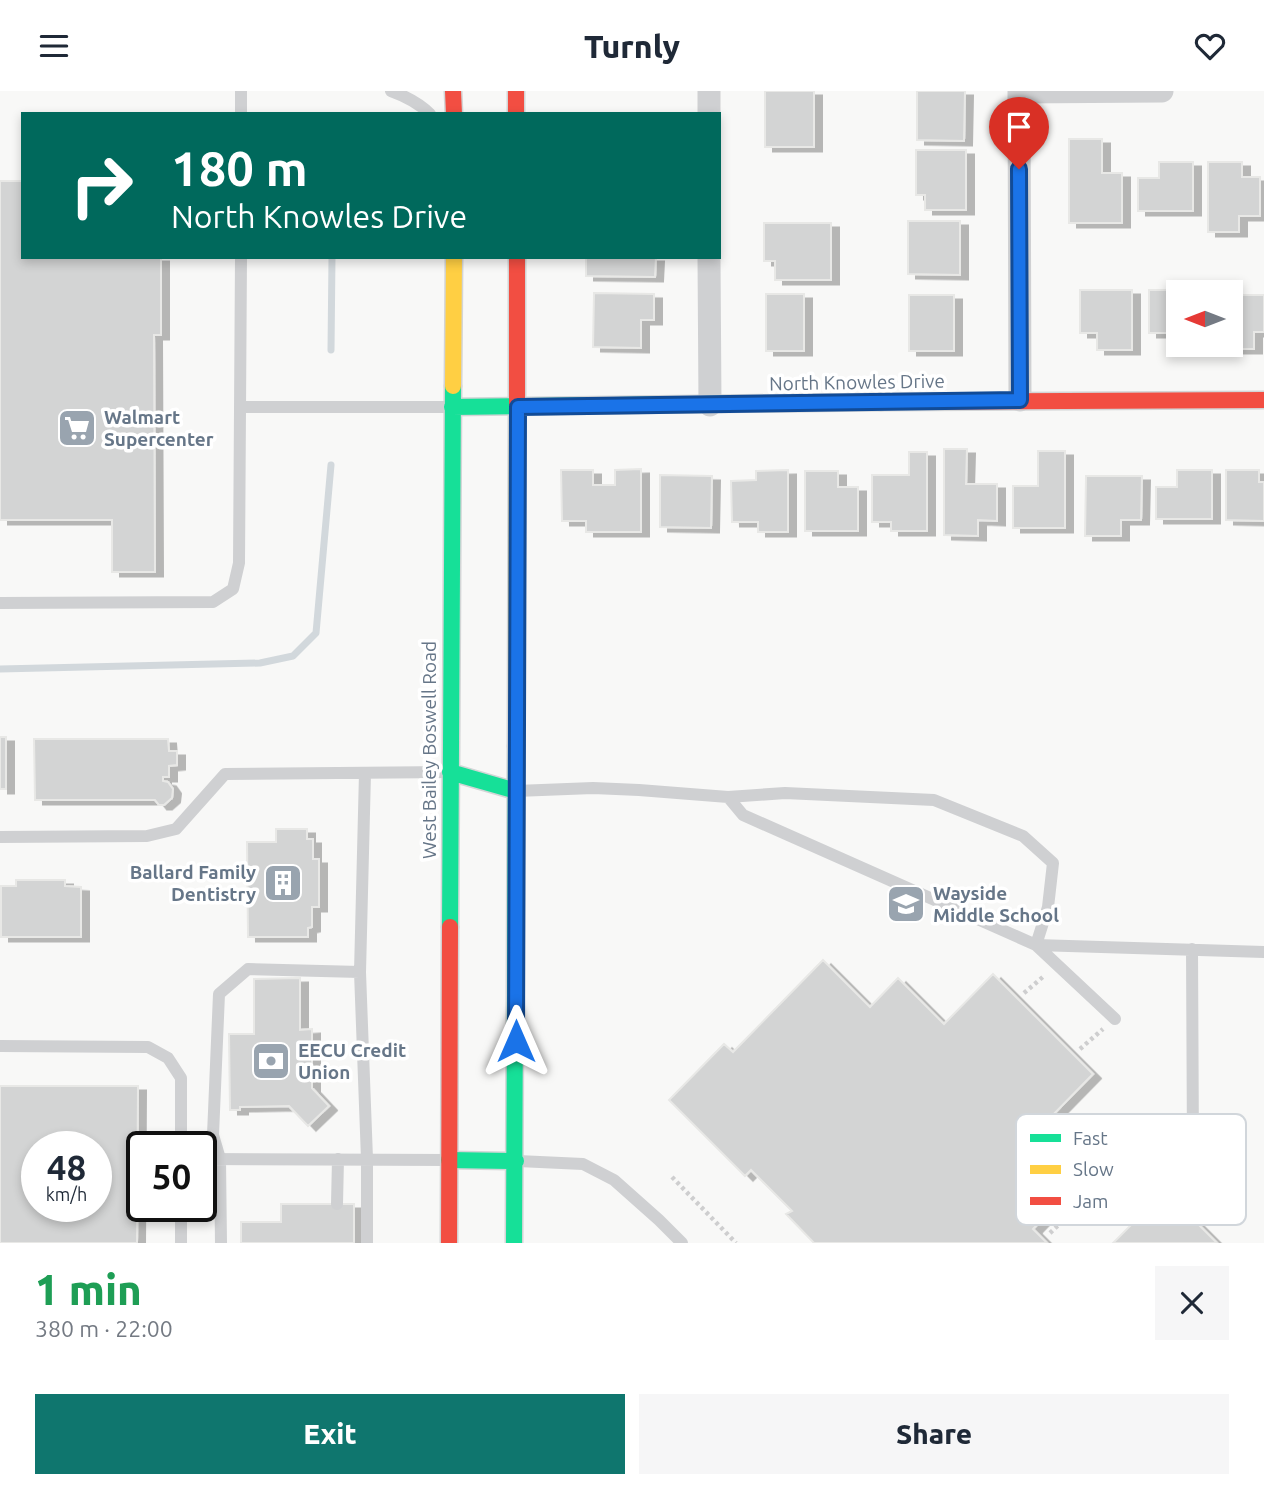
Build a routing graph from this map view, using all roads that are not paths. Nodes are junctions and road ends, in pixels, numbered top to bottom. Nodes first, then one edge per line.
1 (234, 91) edge
2 (242, 91) edge
3 (391, 91) edge
4 (453, 91) edge
5 (516, 91) edge
6 (709, 91) edge
7 (1162, 91) edge
8 (1019, 92) edge
9 (241, 112) edge
10 (428, 112) edge
11 (454, 112) edge
12 (516, 112) edge
13 (709, 112) edge
14 (240, 259) edge
15 (454, 259) edge
16 (517, 259) edge
17 (709, 259) edge
18 (1020, 400) junction
19 (1264, 400) edge
20 (710, 405) junction
21 (240, 407) junction
22 (452, 407) junction
23 (518, 407) junction
24 (0, 603) edge
25 (450, 772) junction
26 (365, 773) junction
27 (516, 791) junction
28 (728, 797) junction
29 (0, 837) edge
30 (1036, 945) junction
31 (1192, 950) junction
32 (1264, 952) edge
33 (360, 972) junction
34 (1115, 1019) road end
35 (0, 1046) edge
36 (1194, 1114) edge
37 (181, 1131) edge
38 (220, 1159) junction
39 (338, 1159) junction
40 (367, 1159) junction
41 (449, 1160) junction
42 (516, 1161) junction
43 (337, 1204) dead end
44 (181, 1222) edge
45 (181, 1243) edge
46 (221, 1243) edge
47 (367, 1243) edge
48 (449, 1243) edge
49 (514, 1243) edge
50 (682, 1243) edge

1 - 2 lane
2 - 9 lane
3 - 10 lane
4 - 11 main road
5 - 12 main road
6 - 13 street
7 - 8 street
8 - 18 street
14 - 21 lane
15 - 22 main road, West Bailey Boswell Road
16 - 23 main road
17 - 20 street
18 - 19 main road, North Knowles Drive
18 - 20 main road, North Knowles Drive
20 - 23 main road, North Knowles Drive
21 - 22 lane
21 - 24 lane
22 - 23 main road, North Knowles Drive
22 - 25 main road, West Bailey Boswell Road
23 - 27 main road
25 - 26 lane
25 - 27 main road
25 - 41 main road, West Bailey Boswell Road
26 - 29 lane
26 - 33 lane
27 - 28 lane
27 - 42 main road
28 - 30 lane
28 - 30 lane
30 - 31 lane
30 - 34 lane
31 - 32 lane
31 - 36 lane
33 - 38 lane
33 - 40 lane
35 - 37 lane
38 - 39 lane
38 - 46 lane
39 - 40 lane
39 - 43 lane
40 - 41 lane
40 - 47 lane
41 - 42 main road
41 - 48 main road, West Bailey Boswell Road
42 - 49 main road
42 - 50 lane
44 - 45 lane

